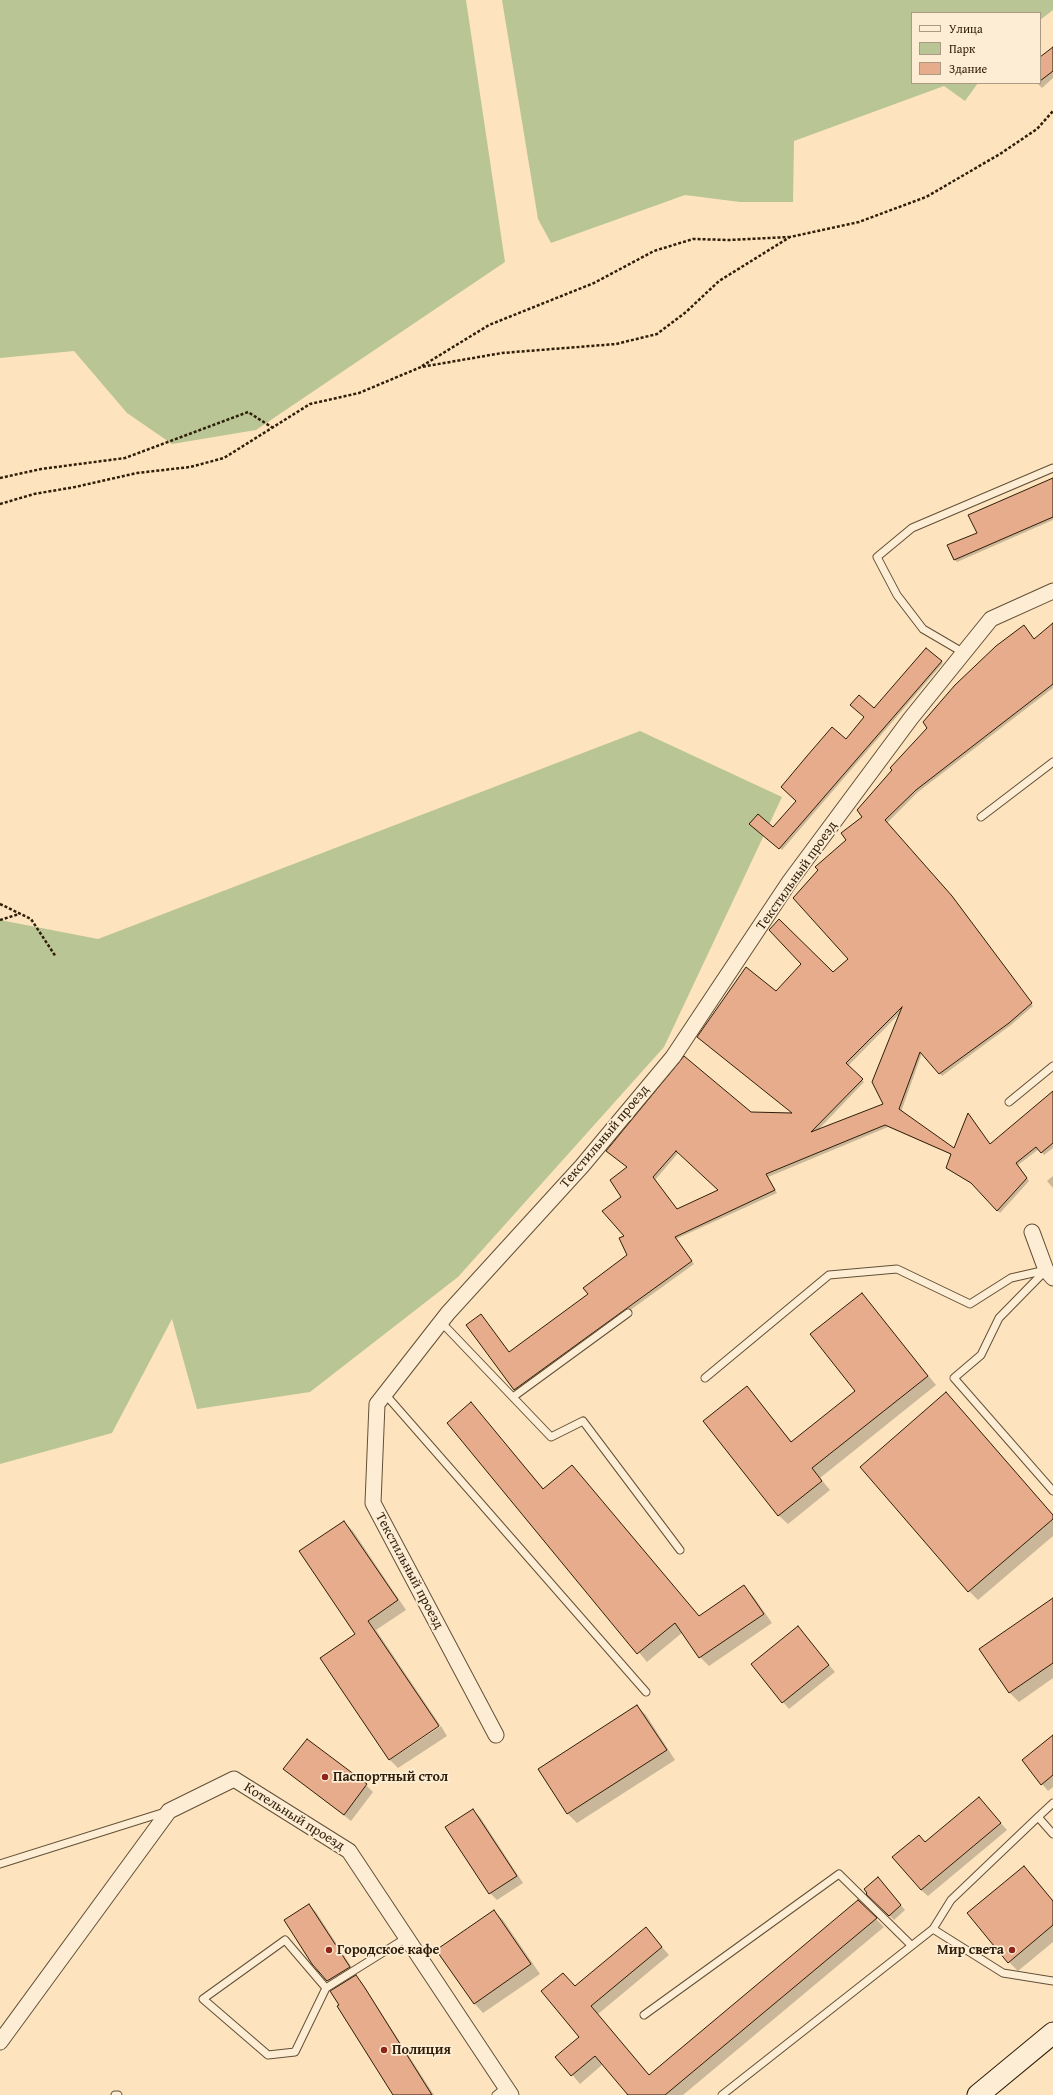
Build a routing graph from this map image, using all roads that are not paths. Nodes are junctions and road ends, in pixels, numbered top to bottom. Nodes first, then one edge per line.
1 (1053, 468) edge
2 (1053, 591) edge
3 (964, 653) junction
4 (1053, 762) edge
5 (981, 817) dead end
6 (1053, 1066) edge
7 (1009, 1102) dead end
8 (1032, 1232) dead end
9 (1050, 1274) edge
10 (628, 1313) dead end
11 (440, 1322) junction
12 (705, 1378) dead end
13 (385, 1394) junction
14 (513, 1397) junction
15 (1053, 1491) edge
16 (680, 1550) dead end
17 (646, 1692) dead end
18 (496, 1735) dead end
19 (1053, 1803) edge
20 (169, 1811) junction
21 (1038, 1817) junction
22 (1053, 1834) edge
23 (0, 1864) edge
24 (933, 1929) junction
25 (406, 1938) junction
26 (911, 1945) junction
27 (1053, 1981) edge
28 (326, 1988) junction
29 (644, 2015) dead end
30 (1053, 2033) edge
31 (0, 2042) edge
32 (504, 2092) edge
33 (722, 2095) edge
34 (978, 2095) edge

1 - 3 lane
2 - 3 street, Текстильный проезд
3 - 11 street, Текстильный проезд
4 - 5 lane
6 - 7 lane
8 - 9 street
9 - 12 lane
9 - 15 lane
10 - 14 lane
11 - 13 street, Текстильный проезд
11 - 14 lane
13 - 17 lane
13 - 18 street, Текстильный проезд
14 - 16 lane
19 - 21 lane
20 - 23 lane
20 - 25 street, Котельный проезд
20 - 31 street, Котельный проезд
21 - 22 lane
21 - 24 lane
24 - 26 lane
24 - 27 lane
25 - 28 lane
25 - 32 street, Котельный проезд
26 - 29 lane
26 - 33 lane
28 - 28 lane
30 - 34 street

